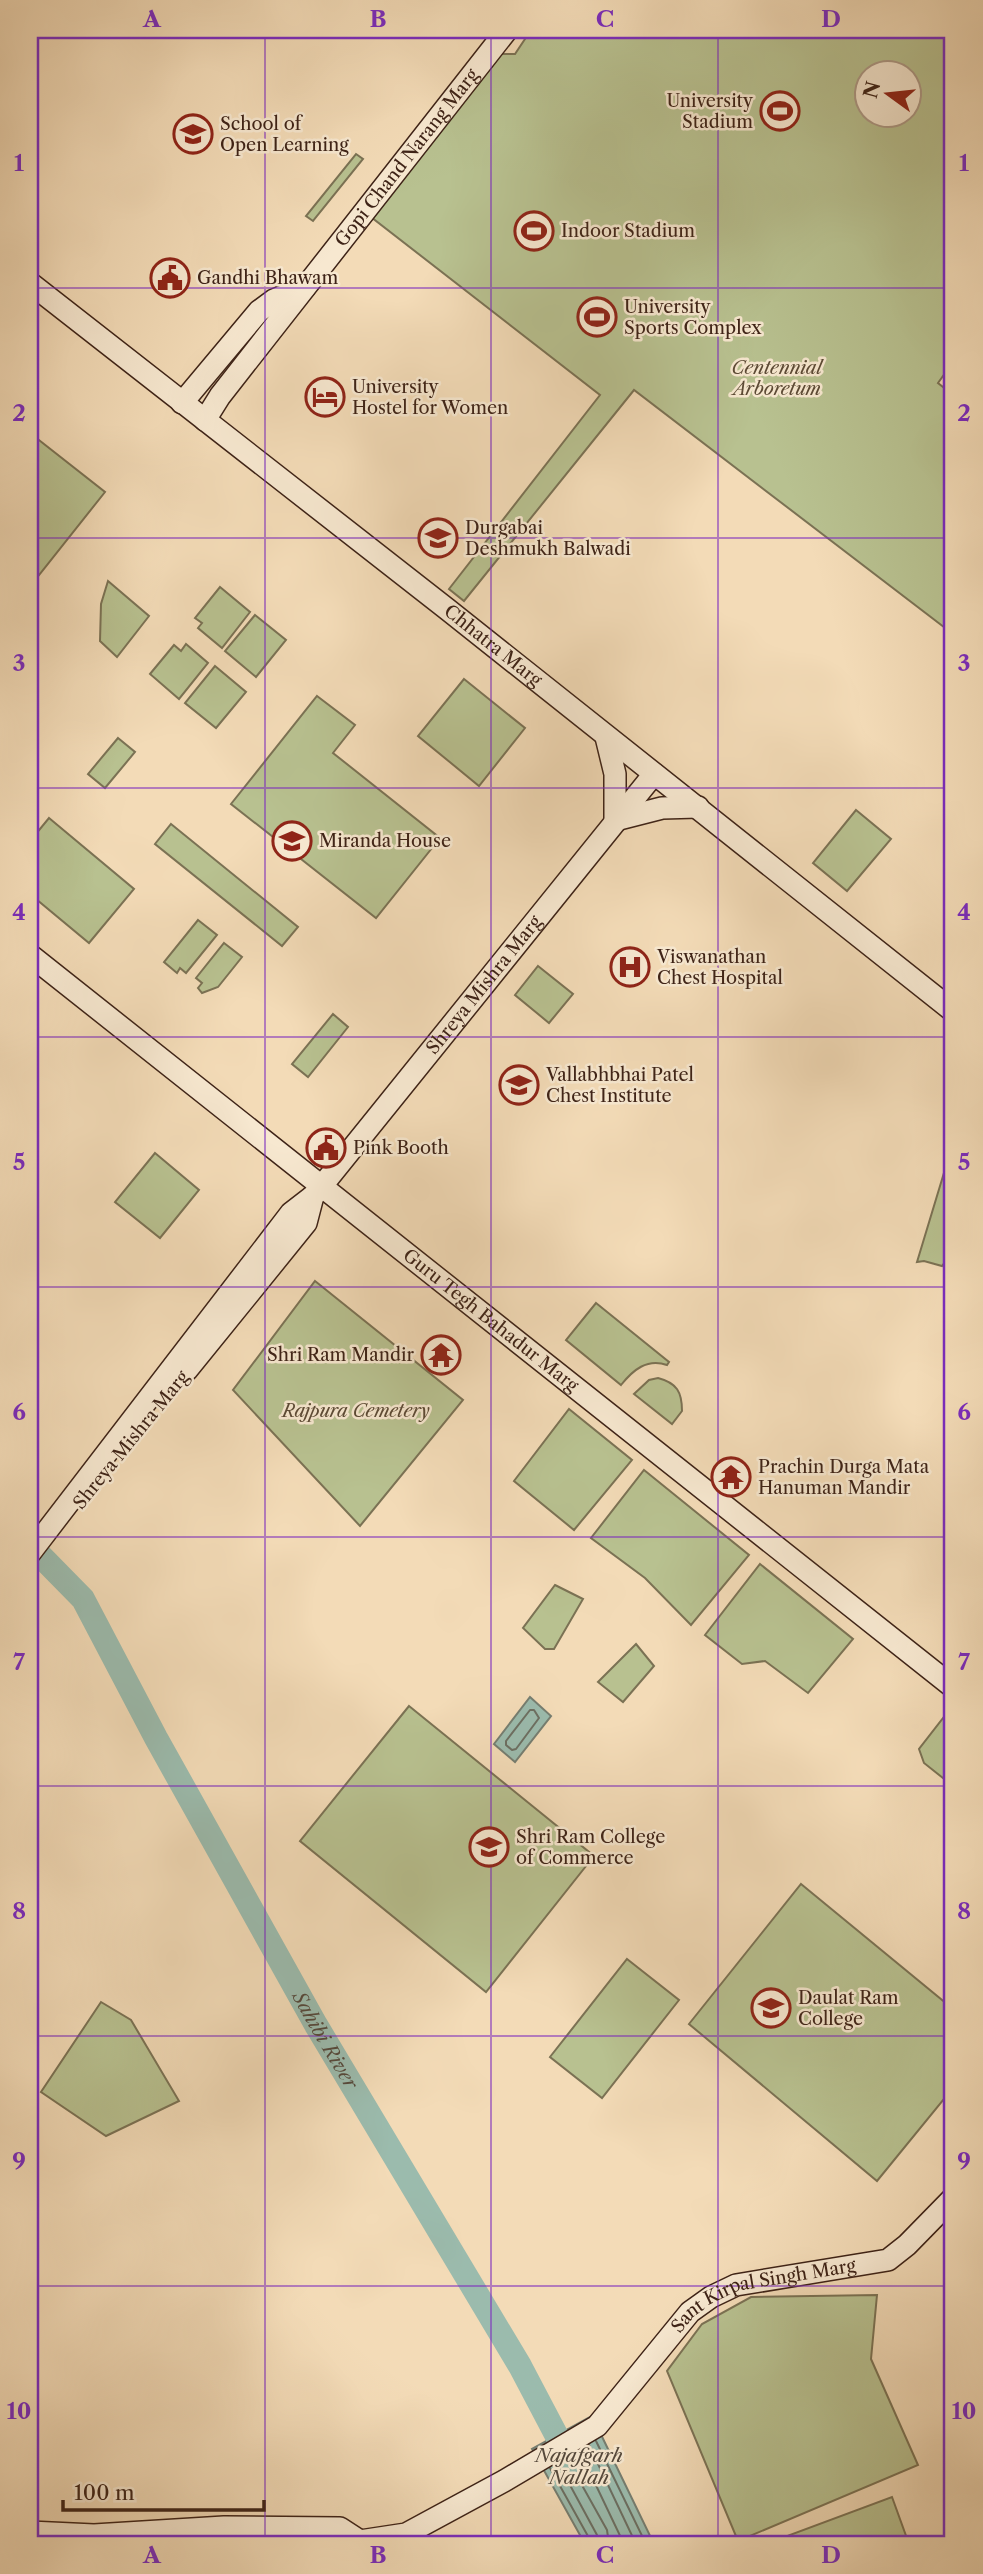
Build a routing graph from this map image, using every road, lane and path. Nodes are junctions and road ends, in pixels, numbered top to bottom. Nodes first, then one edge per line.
1 (507, 30) edge
2 (30, 283) edge
3 (307, 286) junction
4 (182, 403) junction
5 (205, 420) junction
6 (606, 737) junction
7 (654, 774) junction
8 (698, 807) junction
9 (615, 820) junction
10 (30, 955) edge
11 (953, 1011) edge
12 (317, 1191) junction
13 (66, 1512) junction
14 (30, 1553) edge
15 (30, 1570) edge
16 (953, 1687) edge
17 (953, 2198) edge
18 (30, 2532) edge
19 (345, 2543) edge
20 (197, 2544) edge

1 - 3 street, Gopi Chand Narang Marg
2 - 4 street, Chhatra Marg
3 - 4 street, Gopi Chand Narang Marg
3 - 5 street, Gopi Chand Narang Marg
4 - 5 street, Chhatra Marg
5 - 6 street, Chhatra Marg
6 - 7 street, Chhatra Marg
6 - 9 street
7 - 8 street, Chhatra Marg
7 - 9 street, Shreya Mishra Marg
8 - 9 street
8 - 11 street, Chhatra Marg
9 - 12 street, Shreya Mishra Marg
10 - 12 street, Guru Tegh Bahadur Marg
12 - 13 street, Shreya Mishra Marg
12 - 16 street, Guru Tegh Bahadur Marg
13 - 14 street
13 - 15 street
17 - 19 street, Sant Kirpal Singh Marg
18 - 19 street
19 - 20 street

